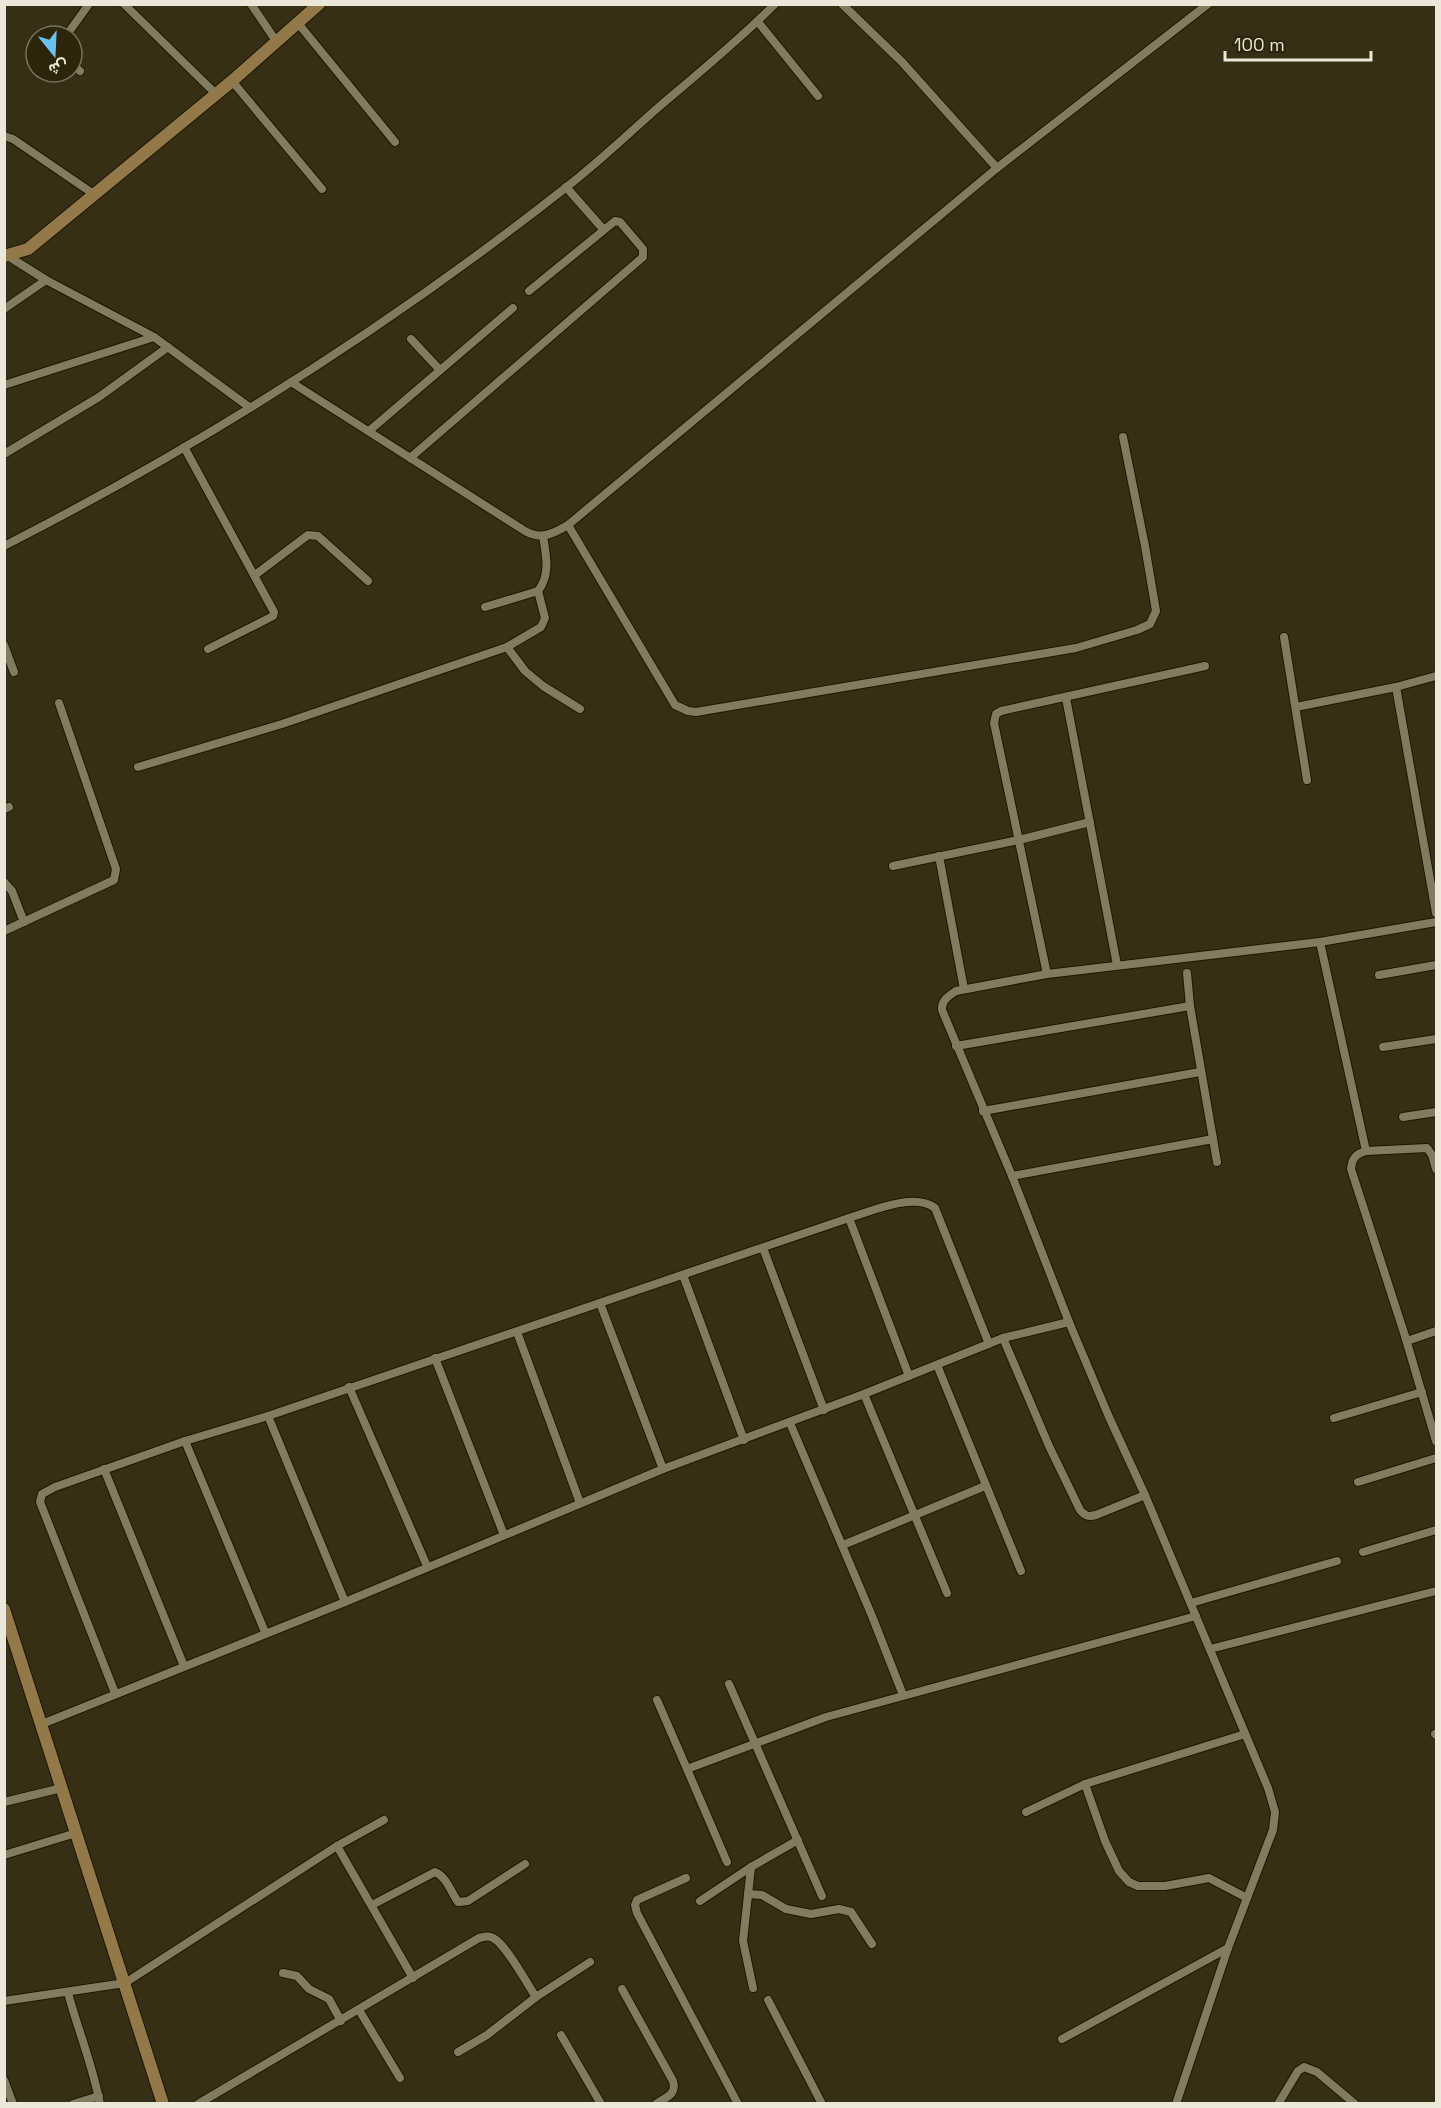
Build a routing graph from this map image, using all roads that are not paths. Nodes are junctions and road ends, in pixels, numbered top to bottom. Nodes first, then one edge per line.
1 (89, 4) edge
2 (124, 4) edge
3 (250, 4) edge
4 (319, 4) edge
5 (776, 4) edge
6 (842, 4) edge
7 (1208, 4) edge
8 (297, 22) junction
9 (758, 22) junction
10 (75, 24) edge
11 (276, 41) junction
12 (232, 81) junction
13 (216, 94) junction
14 (819, 96) dead end
15 (4, 136) edge
16 (395, 141) dead end
17 (997, 168) junction
18 (566, 187) junction
19 (322, 189) dead end
20 (95, 195) junction
21 (603, 229) junction
22 (6, 256) edge
23 (46, 280) junction
24 (529, 291) dead end
25 (513, 308) dead end
26 (4, 309) edge
27 (154, 337) junction
28 (411, 339) dead end
29 (168, 347) junction
30 (440, 370) junction
31 (291, 382) junction
32 (4, 384) edge
33 (249, 407) junction
34 (369, 431) junction
35 (1123, 437) dead end
36 (184, 447) junction
37 (4, 454) edge
38 (410, 458) junction
39 (568, 525) junction
40 (543, 536) junction
41 (4, 546) edge
42 (255, 575) junction
43 (368, 581) dead end
44 (538, 591) junction
45 (485, 607) dead end
46 (1284, 637) dead end
47 (4, 645) edge
48 (507, 647) junction
49 (208, 649) dead end
50 (1205, 666) dead end
51 (14, 672) dead end
52 (1437, 676) edge
53 (1396, 687) junction
54 (1066, 698) junction
55 (59, 703) dead end
56 (1296, 707) junction
57 (580, 709) dead end
58 (138, 766) dead end
59 (1307, 780) dead end
60 (1089, 822) junction
61 (1018, 840) junction
62 (939, 856) junction
63 (893, 866) dead end
64 (4, 882) edge
65 (1437, 913) edge
66 (24, 922) junction
67 (1437, 922) edge
68 (4, 931) edge
69 (1320, 942) junction
70 (1117, 965) junction
71 (1437, 965) edge
72 (1187, 973) dead end
73 (1047, 975) junction
74 (1379, 975) dead end
75 (964, 989) junction
76 (1190, 1006) junction
77 (1437, 1039) edge
78 (956, 1046) junction
79 (1383, 1047) dead end
80 (1200, 1072) junction
81 (983, 1111) junction
82 (1437, 1112) edge
83 (1403, 1117) dead end
84 (1213, 1139) junction
85 (1366, 1151) junction
86 (1217, 1162) dead end
87 (1437, 1169) edge
88 (1012, 1176) junction
89 (849, 1218) junction
90 (763, 1248) junction
91 (683, 1275) junction
92 (600, 1303) junction
93 (1070, 1322) junction
94 (1437, 1331) edge
95 (518, 1332) junction
96 (1003, 1338) junction
97 (1407, 1341) junction
98 (989, 1344) junction
99 (435, 1358) junction
100 (937, 1365) junction
101 (909, 1376) junction
102 (349, 1387) junction
103 (1422, 1392) junction
104 (864, 1394) junction
105 (824, 1410) junction
106 (268, 1416) junction
107 (1334, 1418) dead end
108 (790, 1423) junction
109 (744, 1440) junction
110 (185, 1441) junction
111 (1437, 1441) edge
112 (1437, 1458) edge
113 (104, 1469) junction
114 (663, 1470) junction
115 (1358, 1482) dead end
116 (985, 1486) junction
117 (1145, 1495) junction
118 (580, 1503) junction
119 (915, 1515) junction
120 (1437, 1530) edge
121 (504, 1535) junction
122 (843, 1545) junction
123 (1363, 1552) dead end
124 (1337, 1562) dead end
125 (427, 1566) junction
126 (1021, 1571) dead end
127 (1437, 1591) edge
128 (947, 1593) dead end
129 (345, 1602) junction
130 (1191, 1603) junction
131 (4, 1609) edge
132 (1196, 1616) junction
133 (265, 1632) junction
134 (9, 1638) edge
135 (1210, 1649) junction
136 (184, 1665) junction
137 (729, 1684) dead end
138 (116, 1693) junction
139 (903, 1695) junction
140 (657, 1700) dead end
141 (42, 1724) junction
142 (1245, 1734) junction
143 (756, 1744) junction
144 (687, 1769) junction
145 (1085, 1784) junction
146 (62, 1788) junction
147 (4, 1802) edge
148 (1026, 1812) dead end
149 (384, 1820) dead end
150 (76, 1833) junction
151 (798, 1840) junction
152 (337, 1846) junction
153 (4, 1855) edge
154 (727, 1862) dead end
155 (525, 1864) dead end
156 (751, 1867) junction
157 (686, 1878) dead end
158 (748, 1894) junction
159 (822, 1896) dead end
160 (1247, 1898) junction
161 (700, 1901) dead end
162 (372, 1905) junction
163 (872, 1944) dead end
164 (1228, 1948) junction
165 (590, 1962) dead end
166 (284, 1973) dead end
167 (413, 1978) junction
168 (125, 1983) junction
169 (753, 1988) dead end
170 (622, 1989) dead end
171 (68, 1993) junction
172 (536, 1997) junction
173 (768, 2000) dead end
174 (4, 2001) edge
175 (358, 2010) junction
176 (341, 2020) junction
177 (561, 2036) dead end
178 (1062, 2039) dead end
179 (458, 2052) dead end
180 (400, 2078) dead end
181 (4, 2080) edge
182 (99, 2100) edge
183 (13, 2103) edge
184 (73, 2103) edge
185 (164, 2103) edge
186 (198, 2103) edge
187 (601, 2103) edge
188 (656, 2103) edge
189 (738, 2103) edge
190 (822, 2103) edge
191 (1176, 2103) edge
192 (1278, 2103) edge
193 (1355, 2103) edge

1 - 10 street
2 - 13 street
3 - 11 street
4 - 8 main road
5 - 9 street
6 - 17 street
7 - 17 street
8 - 11 main road
8 - 16 street
9 - 14 street
9 - 18 street
11 - 12 main road
12 - 13 main road
12 - 19 street
13 - 20 main road
15 - 20 street
17 - 39 street
18 - 21 street
18 - 31 street
20 - 22 main road
21 - 24 street
21 - 38 street
22 - 23 street
23 - 26 street
23 - 27 street
25 - 30 street
27 - 29 street
27 - 32 street
28 - 30 street
29 - 33 street
29 - 37 street
30 - 34 street
31 - 33 street
31 - 34 street
33 - 36 street
34 - 38 street
35 - 39 street
36 - 41 street
36 - 42 street
38 - 40 street
39 - 40 street
40 - 44 street
42 - 43 street
42 - 49 street
44 - 45 street
44 - 48 street
46 - 56 street
47 - 51 street
48 - 57 street
48 - 58 street
50 - 54 street
52 - 53 street
53 - 56 street
53 - 65 street
54 - 60 street
54 - 61 street
55 - 66 street
56 - 59 street
60 - 61 street
60 - 70 street
61 - 62 street
61 - 73 street
62 - 63 street
62 - 75 street
64 - 66 street
66 - 68 street
67 - 69 street
69 - 70 street
69 - 85 street
70 - 73 street
71 - 74 street
72 - 76 street
73 - 75 street
75 - 78 street
76 - 78 street
76 - 80 street
77 - 79 street
78 - 81 street
80 - 81 street
80 - 84 street
81 - 88 street
82 - 83 street
84 - 86 street
84 - 88 street
85 - 87 street
85 - 97 street
88 - 93 street
89 - 90 street
89 - 98 street
89 - 101 street
90 - 91 street
90 - 105 street
91 - 92 street
91 - 109 street
92 - 95 street
92 - 114 street
93 - 96 street
93 - 117 street
94 - 97 street
95 - 99 street
95 - 118 street
96 - 98 street
96 - 117 street
97 - 103 street
98 - 100 street
99 - 102 street
99 - 121 street
100 - 101 street
100 - 116 street
101 - 104 street
102 - 106 street
102 - 125 street
103 - 107 street
103 - 111 street
104 - 105 street
104 - 119 street
105 - 108 street
106 - 110 street
106 - 129 street
108 - 109 street
108 - 122 street
109 - 114 street
110 - 113 street
110 - 133 street
112 - 115 street
113 - 136 street
113 - 138 street
114 - 118 street
116 - 119 street
116 - 126 street
117 - 130 street
118 - 121 street
119 - 122 street
119 - 128 street
120 - 123 street
121 - 125 street
122 - 139 street
124 - 130 street
125 - 129 street
127 - 135 street
129 - 133 street
130 - 132 street
131 - 134 main road
132 - 135 street
132 - 139 street
133 - 136 street
134 - 141 main road
135 - 142 street
136 - 138 street
137 - 143 street
138 - 141 street
139 - 143 street
140 - 144 street
141 - 146 main road
142 - 145 street
142 - 160 street
143 - 144 street
143 - 151 street
144 - 154 street
145 - 148 street
145 - 160 street
146 - 147 street
146 - 150 main road
149 - 152 street
150 - 153 street
150 - 168 main road
151 - 156 street
151 - 159 street
152 - 162 street
152 - 168 street
155 - 162 street
156 - 158 street
156 - 161 street
157 - 189 street
158 - 163 street
158 - 169 street
160 - 164 street
162 - 167 street
164 - 178 street
164 - 191 street
165 - 172 street
166 - 176 street
167 - 172 street
167 - 175 street
168 - 171 street
168 - 185 main road
170 - 188 street
171 - 174 street
171 - 182 street
172 - 179 street
173 - 190 street
175 - 176 street
175 - 180 street
176 - 186 street
177 - 187 street
181 - 183 street
182 - 184 street
192 - 193 street

